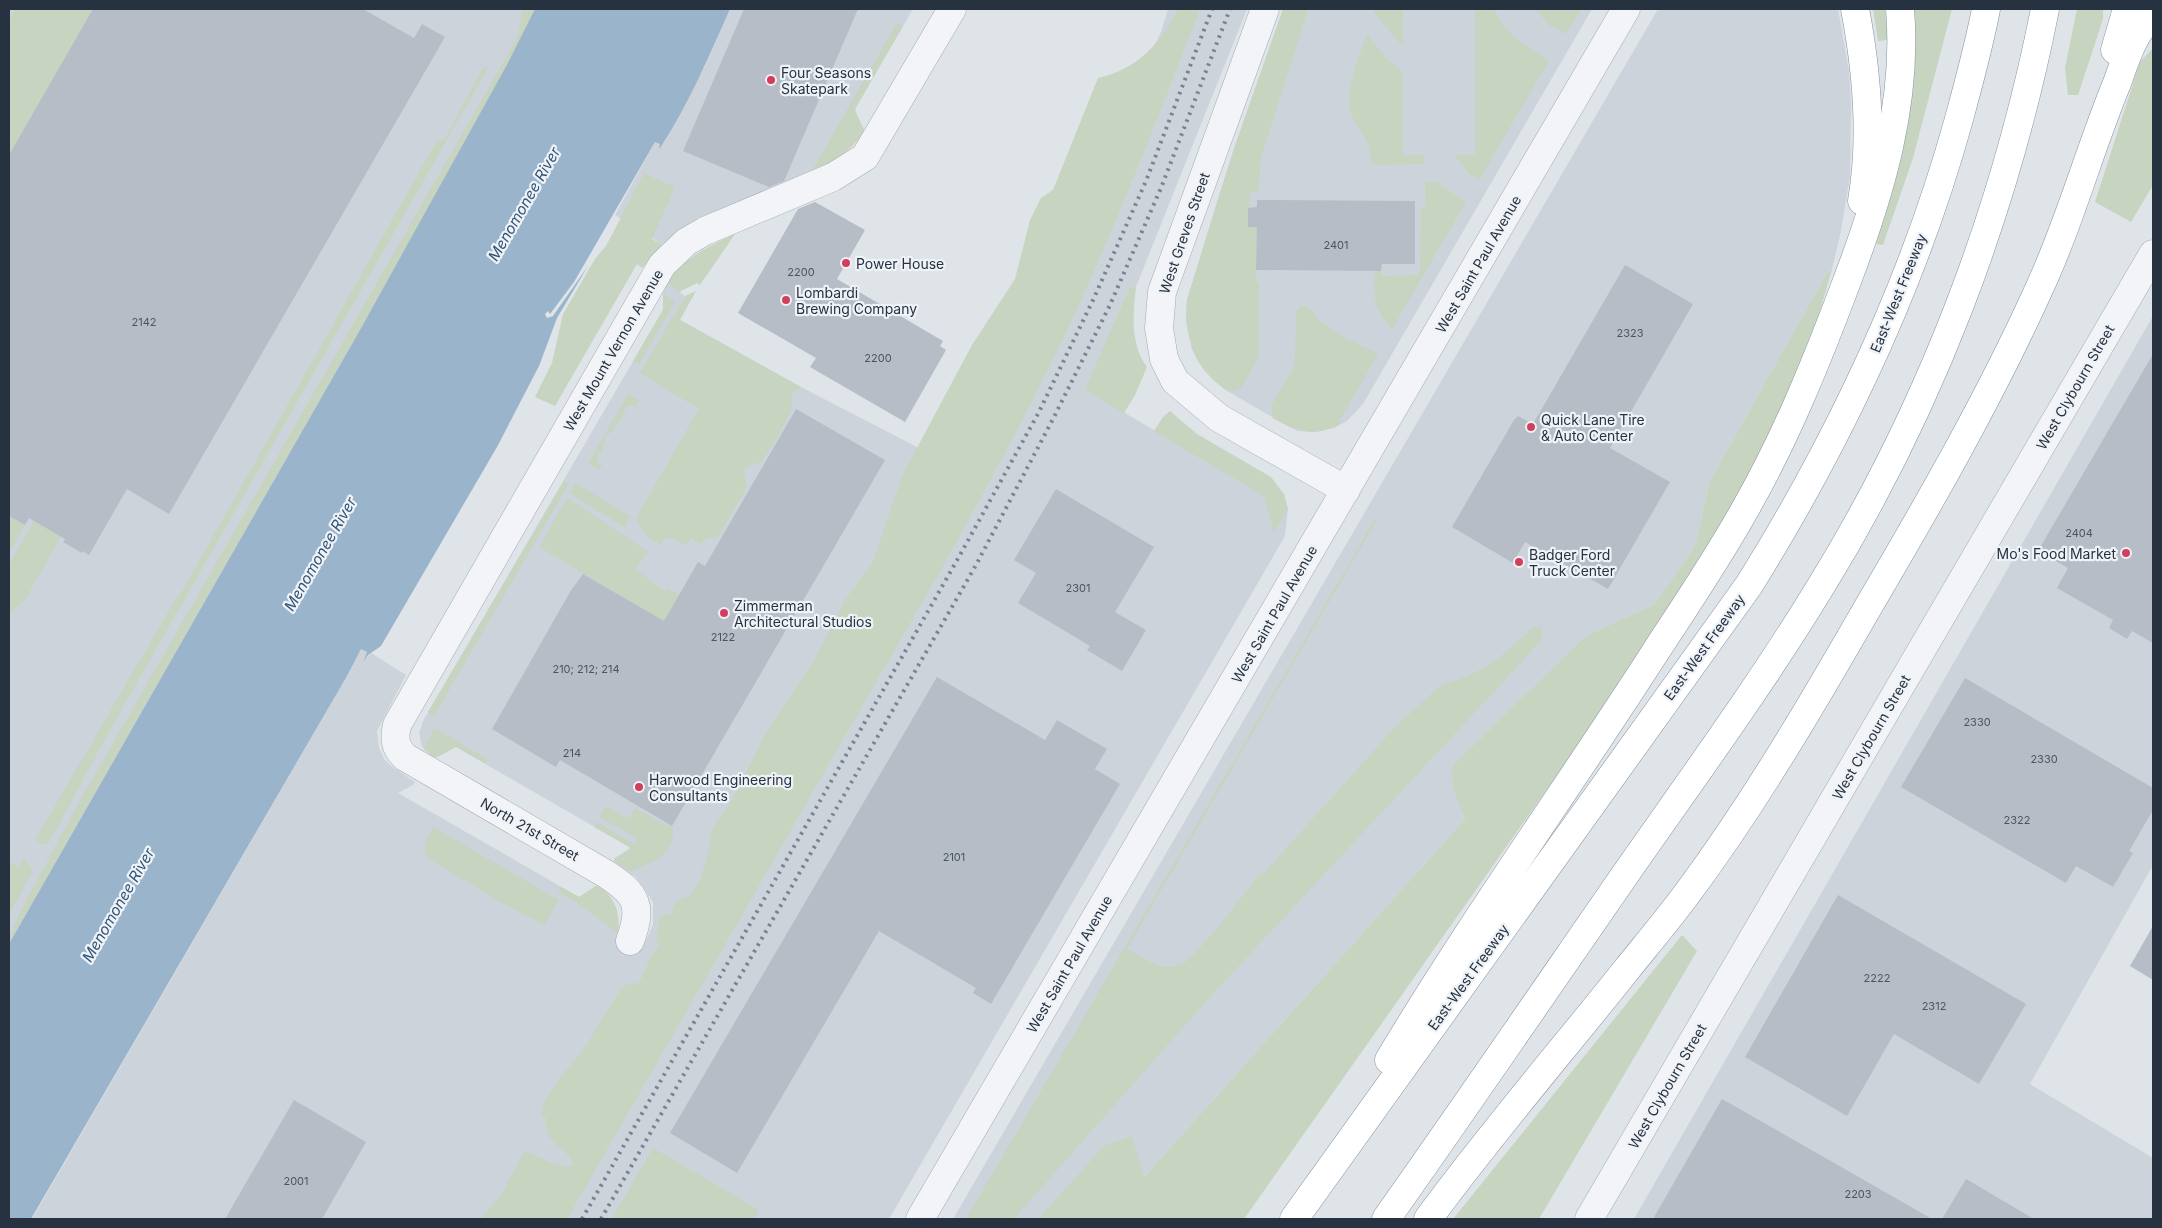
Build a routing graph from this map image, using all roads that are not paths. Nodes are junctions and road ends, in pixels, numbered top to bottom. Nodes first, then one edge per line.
1 (952, 9) edge
2 (1265, 9) edge
3 (1626, 9) edge
4 (1855, 9) edge
5 (1900, 9) edge
6 (1986, 9) edge
7 (2045, 9) edge
8 (2127, 9) edge
9 (2153, 15) edge
10 (2098, 130) junction
11 (2153, 254) edge
12 (1842, 295) junction
13 (1346, 490) junction
14 (395, 735) joint
15 (630, 941) dead end
16 (920, 1219) edge
17 (1293, 1219) edge
18 (1386, 1219) edge
19 (1428, 1219) edge
20 (1589, 1219) edge

1 - 14 street, West Mount Vernon Avenue
2 - 13 street, West Greves Street
3 - 13 street, West Saint Paul Avenue
4 - 12 highway
5 - 12 highway
6 - 17 highway, East-West Freeway
7 - 18 highway
8 - 10 highway
9 - 10 highway
10 - 19 highway
11 - 20 street, West Clybourn Street
12 - 17 highway
13 - 16 street, West Saint Paul Avenue
14 - 15 street, North 21st Street

